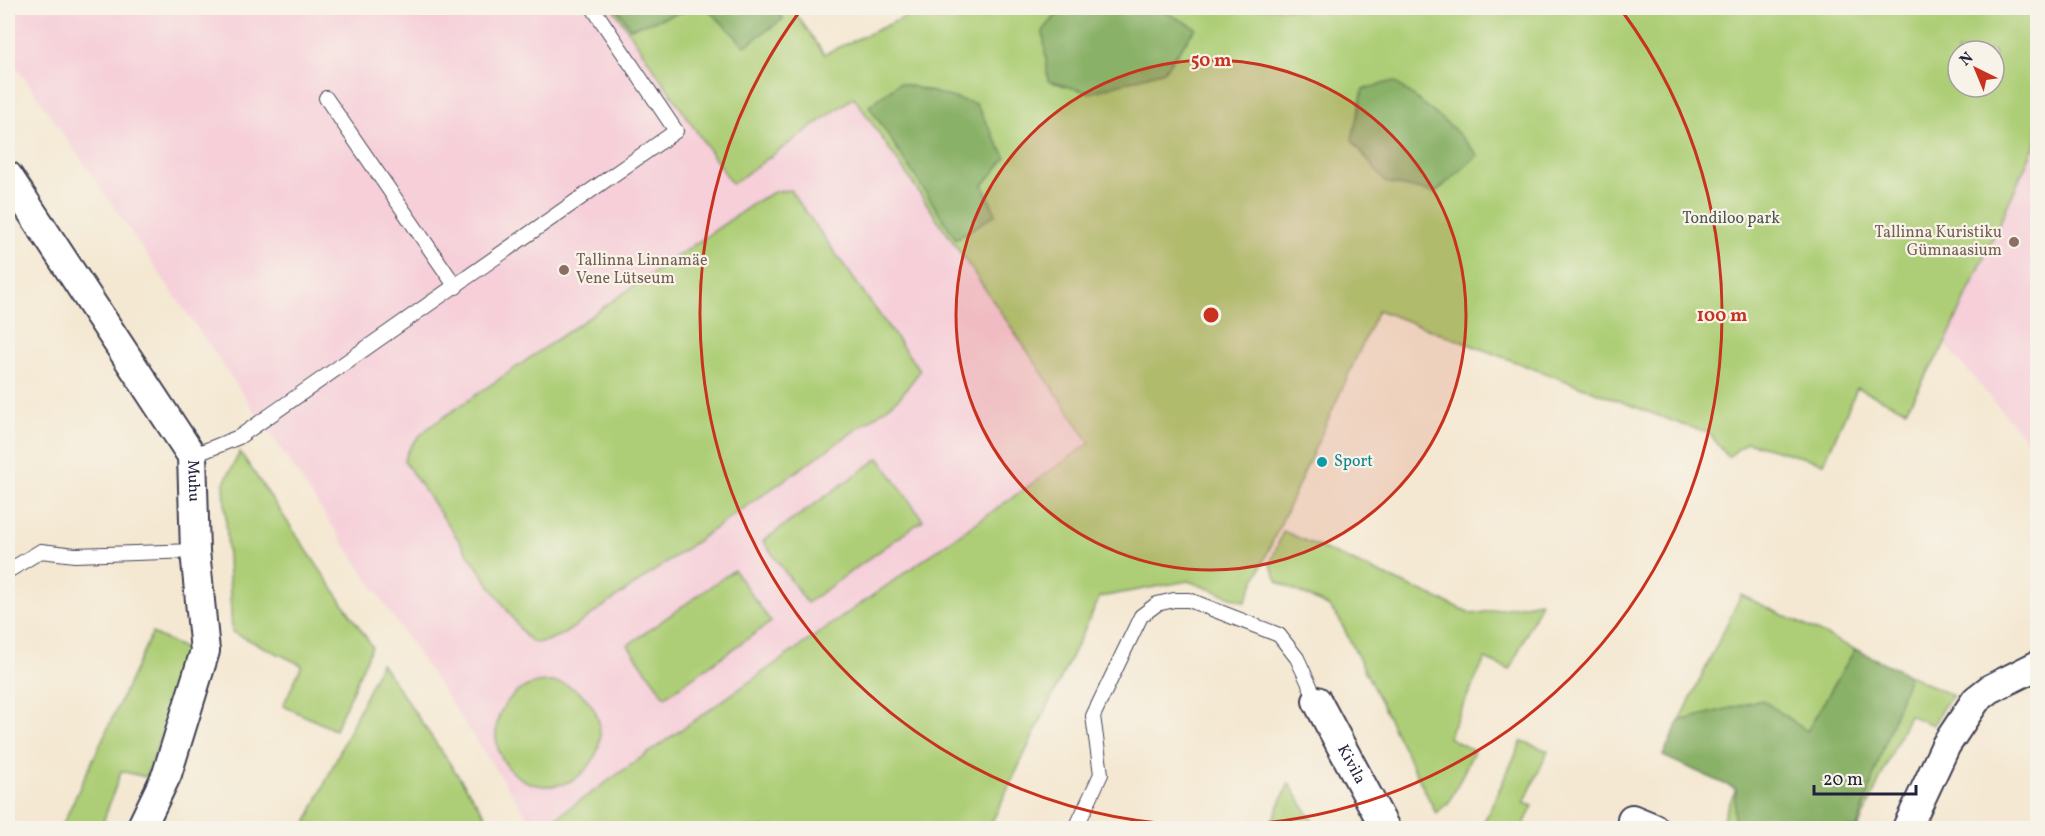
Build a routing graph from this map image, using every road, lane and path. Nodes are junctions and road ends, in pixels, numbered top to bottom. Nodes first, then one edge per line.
1 (593, 8) edge
2 (326, 98) dead end
3 (8, 176) edge
4 (456, 287) junction
5 (192, 456) junction
6 (195, 551) junction
7 (8, 571) edge
8 (2037, 665) edge
9 (1317, 701) joint
10 (141, 828) edge
11 (1076, 828) edge
12 (1385, 828) edge
13 (1907, 828) edge

1 - 4 lane
2 - 4 lane
3 - 5 street, Muhu
4 - 5 lane
5 - 6 street, Muhu
6 - 7 lane
6 - 10 street, Muhu
8 - 13 street
9 - 11 lane
9 - 12 street, Kivila

